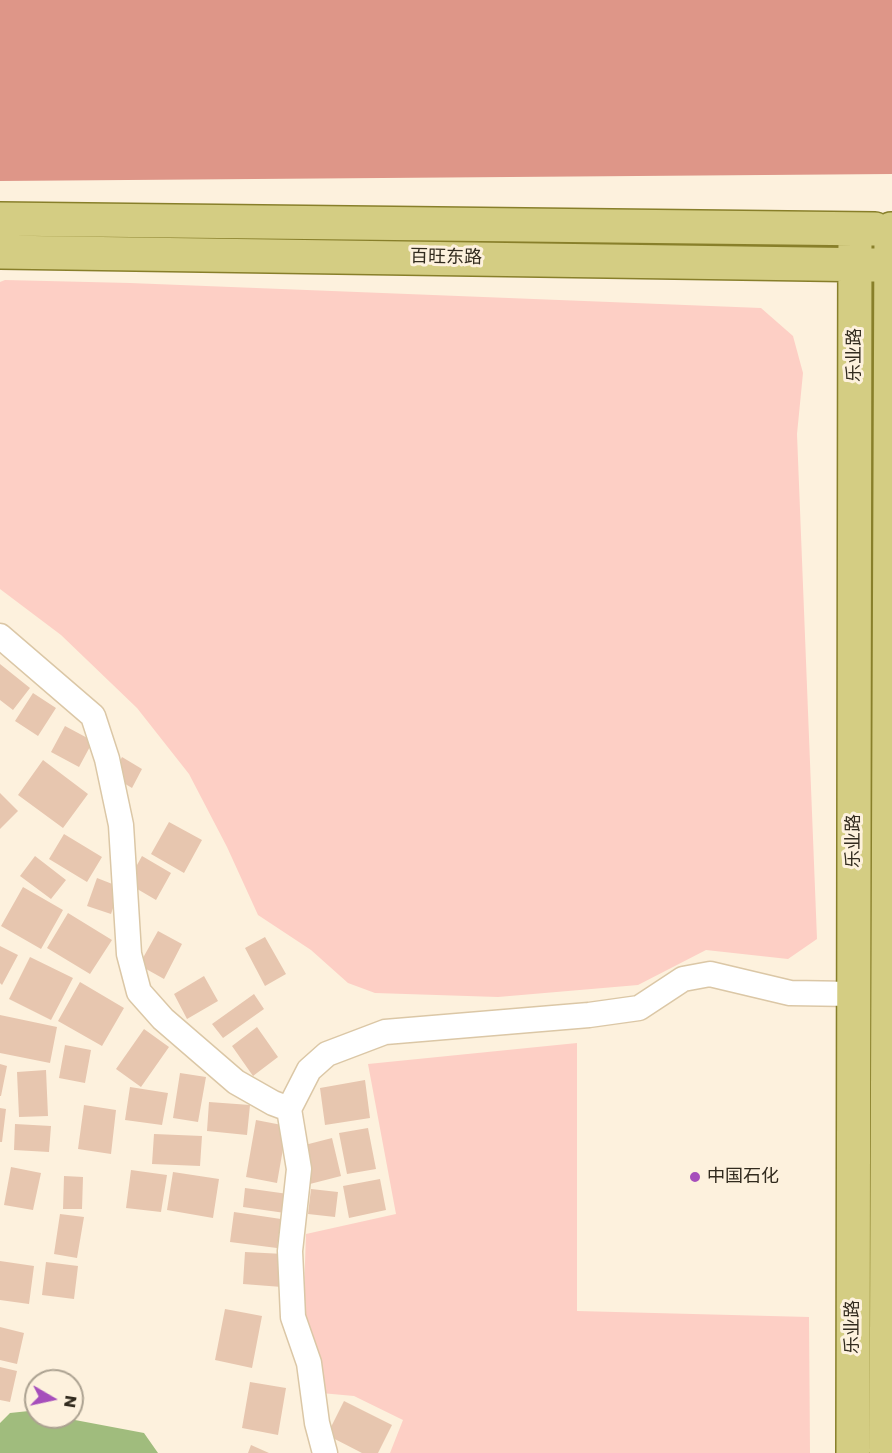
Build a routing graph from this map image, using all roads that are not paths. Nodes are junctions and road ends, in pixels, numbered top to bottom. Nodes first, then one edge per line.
1 (0, 219) edge
2 (855, 229) junction
3 (892, 230) edge
4 (0, 252) edge
5 (855, 264) junction
6 (892, 265) edge
7 (0, 636) edge
8 (853, 994) junction
9 (289, 1109) junction
10 (325, 1453) edge
11 (853, 1453) edge
12 (886, 1453) edge

1 - 2 main road, 百旺东路
2 - 3 main road, 百旺东路
2 - 5 main road, 乐业路
3 - 6 main road, 乐业路
4 - 5 main road, 百旺东路
5 - 6 main road, 百旺东路
5 - 8 main road, 乐业路
6 - 12 main road, 乐业路
7 - 9 street
8 - 9 street
8 - 11 main road, 乐业路
9 - 10 street

